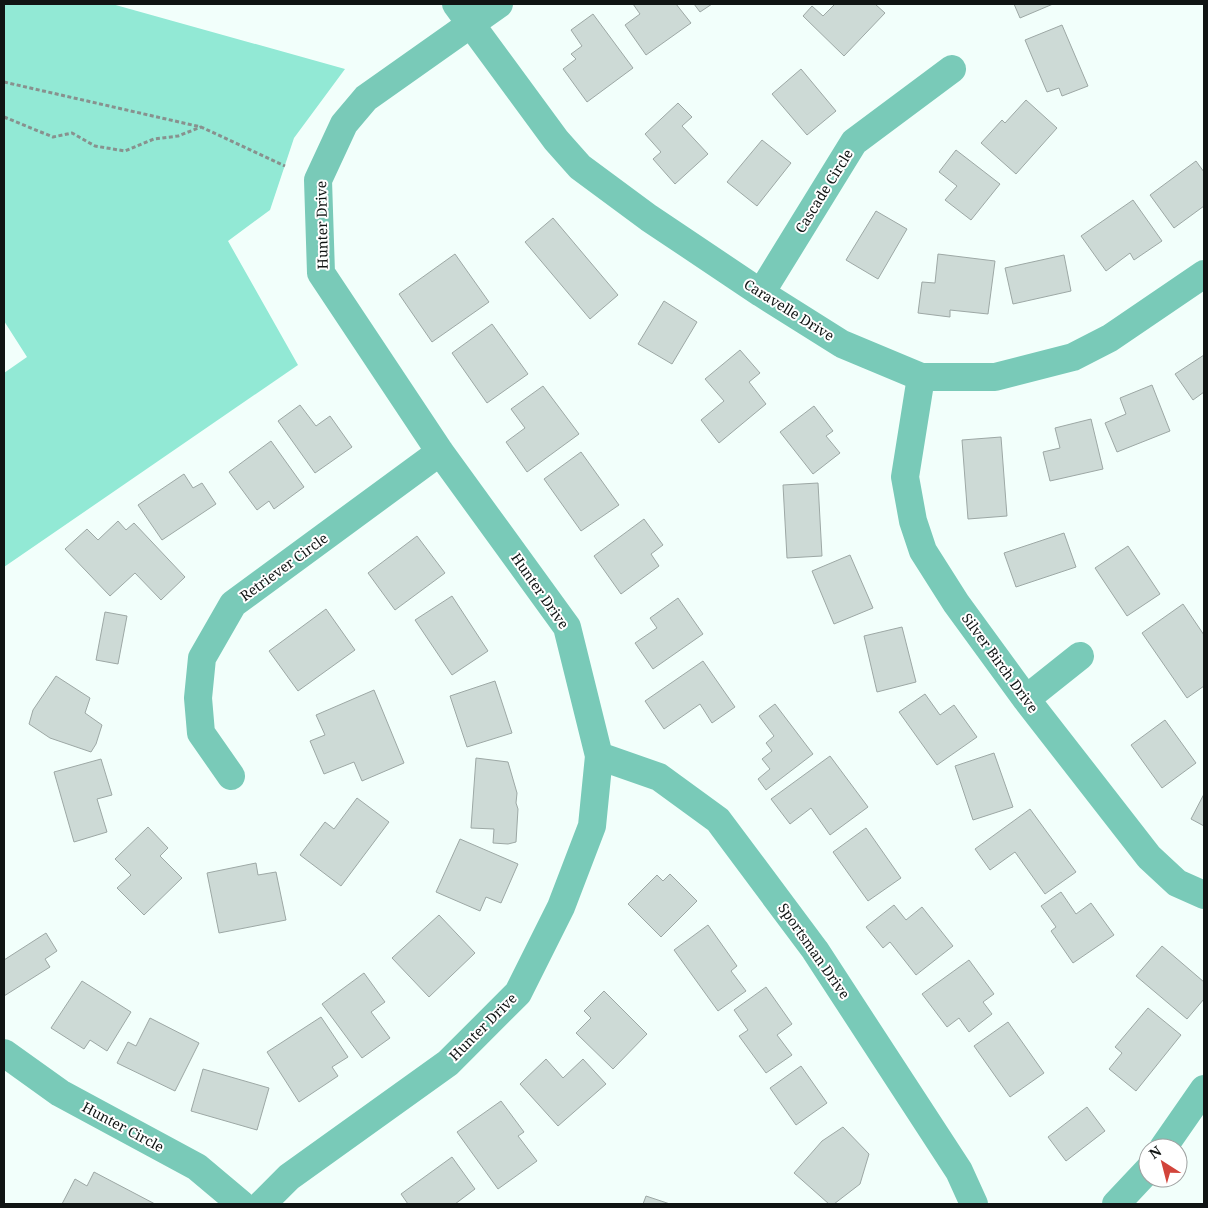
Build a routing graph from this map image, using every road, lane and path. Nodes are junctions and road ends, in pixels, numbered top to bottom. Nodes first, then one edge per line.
1 (499, 4) edge
2 (464, 14) edge
3 (952, 70) dead end
4 (4, 82) edge
5 (4, 117) edge
6 (201, 127) junction
7 (285, 166) dead end
8 (1204, 274) edge
9 (760, 293) junction
10 (921, 377) junction
11 (440, 452) junction
12 (1080, 656) dead end
13 (1026, 699) junction
14 (598, 756) junction
15 (231, 776) dead end
16 (1204, 895) edge
17 (4, 1053) edge
18 (1204, 1089) edge
19 (1170, 1138) edge
20 (1138, 1181) edge
21 (241, 1204) edge
22 (262, 1204) edge
23 (974, 1204) edge
24 (1116, 1204) edge

1 - 2 street, Hunter Drive
2 - 9 street, Caravelle Drive
2 - 11 street, Hunter Drive
3 - 9 street, Cascade Circle
4 - 6 path
5 - 6 path
6 - 7 path
8 - 10 street, Caravelle Drive
9 - 10 street, Caravelle Drive
10 - 13 street, Silver Birch Drive
11 - 14 street, Hunter Drive
11 - 15 street, Retriever Circle
12 - 13 street
13 - 16 street, Silver Birch Drive
14 - 22 street, Hunter Drive
14 - 23 street, Sportsman Drive
17 - 21 street, Hunter Circle
18 - 19 street
20 - 24 street

